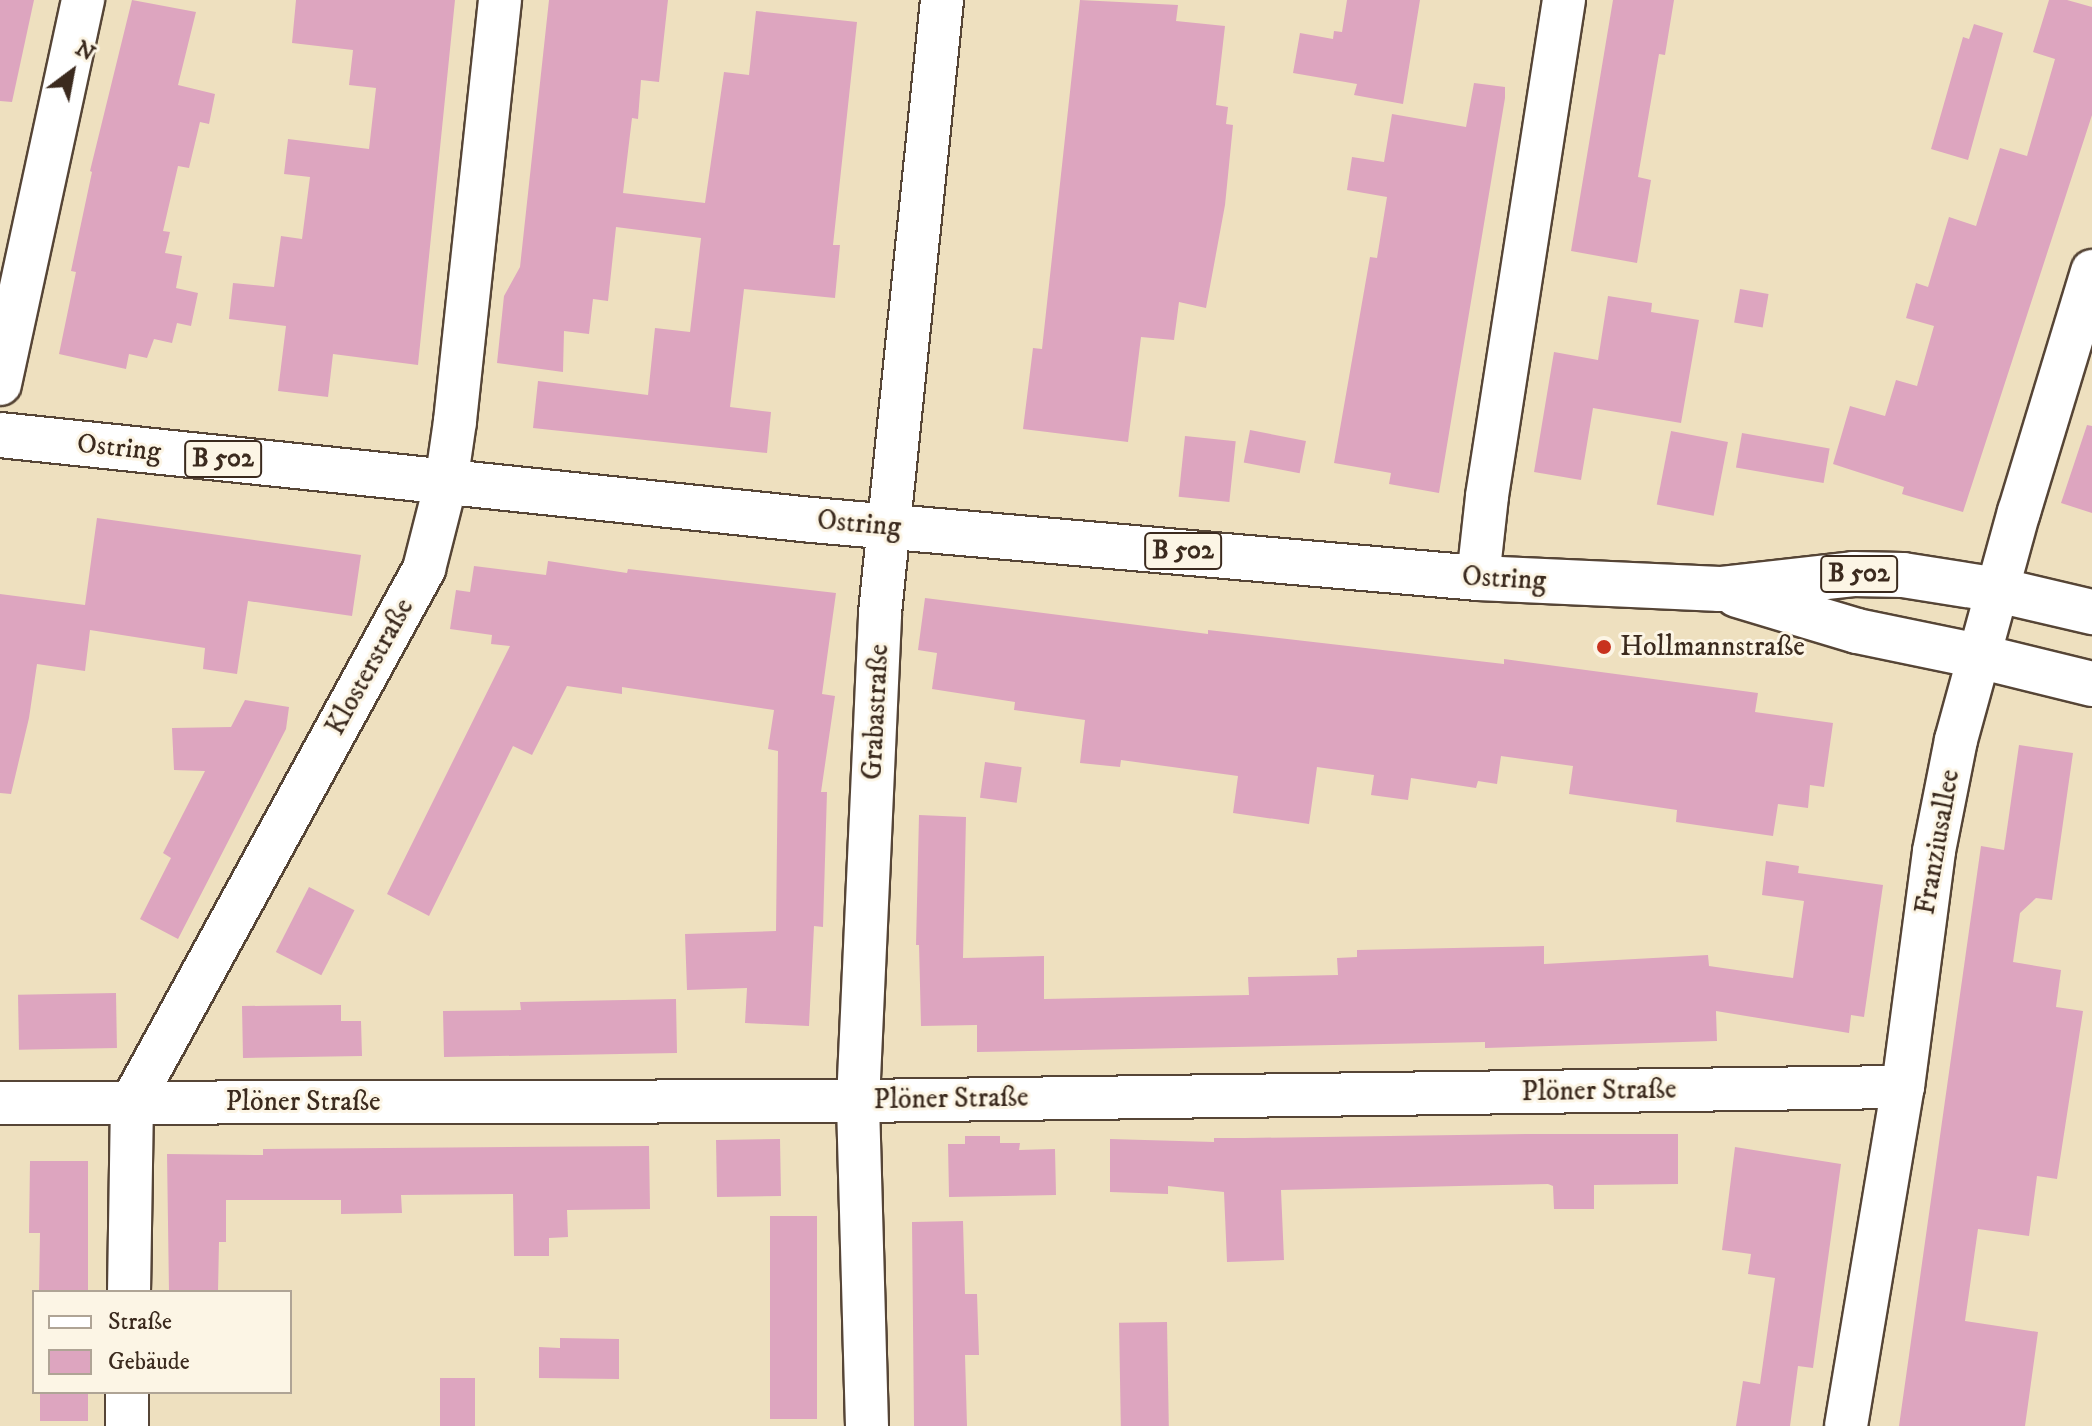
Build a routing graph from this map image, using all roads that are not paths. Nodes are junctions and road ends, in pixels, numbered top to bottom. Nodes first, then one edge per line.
1 (83, 0) edge
2 (500, 0) edge
3 (942, 0) edge
4 (1564, 0) edge
5 (2092, 271) edge
6 (0, 384) edge
7 (0, 435) edge
8 (446, 483) junction
9 (888, 526) junction
10 (1478, 578) junction
11 (1720, 589) junction
12 (1998, 590) junction
13 (2092, 612) edge
14 (1978, 656) junction
15 (2092, 684) edge
16 (1903, 1087) junction
17 (858, 1101) junction
18 (132, 1102) junction
19 (0, 1103) edge
20 (129, 1290) edge
21 (127, 1394) edge
22 (127, 1426) edge
23 (867, 1426) edge
24 (1846, 1426) edge

1 - 6 street
2 - 8 street, Klosterstraße
3 - 9 street, Grabastraße
4 - 10 street
5 - 12 street, Franziusallee
7 - 8 main road, Ostring / B 502
8 - 9 main road, Ostring / B 502
8 - 18 street, Klosterstraße
9 - 10 main road, Ostring / B 502
9 - 17 street, Grabastraße
10 - 11 main road, Ostring / B 502
11 - 12 main road, Ostring / B 502
11 - 14 main road, Ostring / B 502
12 - 13 main road, Ostring / B 502
12 - 14 street, Franziusallee
14 - 15 main road, Ostring / B 502
14 - 16 street, Franziusallee
16 - 17 street, Plöner Straße
16 - 24 street, Franziusallee
17 - 18 street, Plöner Straße
17 - 23 street, Grabastraße
18 - 19 street, Plöner Straße
18 - 20 street, Klosterstraße
21 - 22 street

